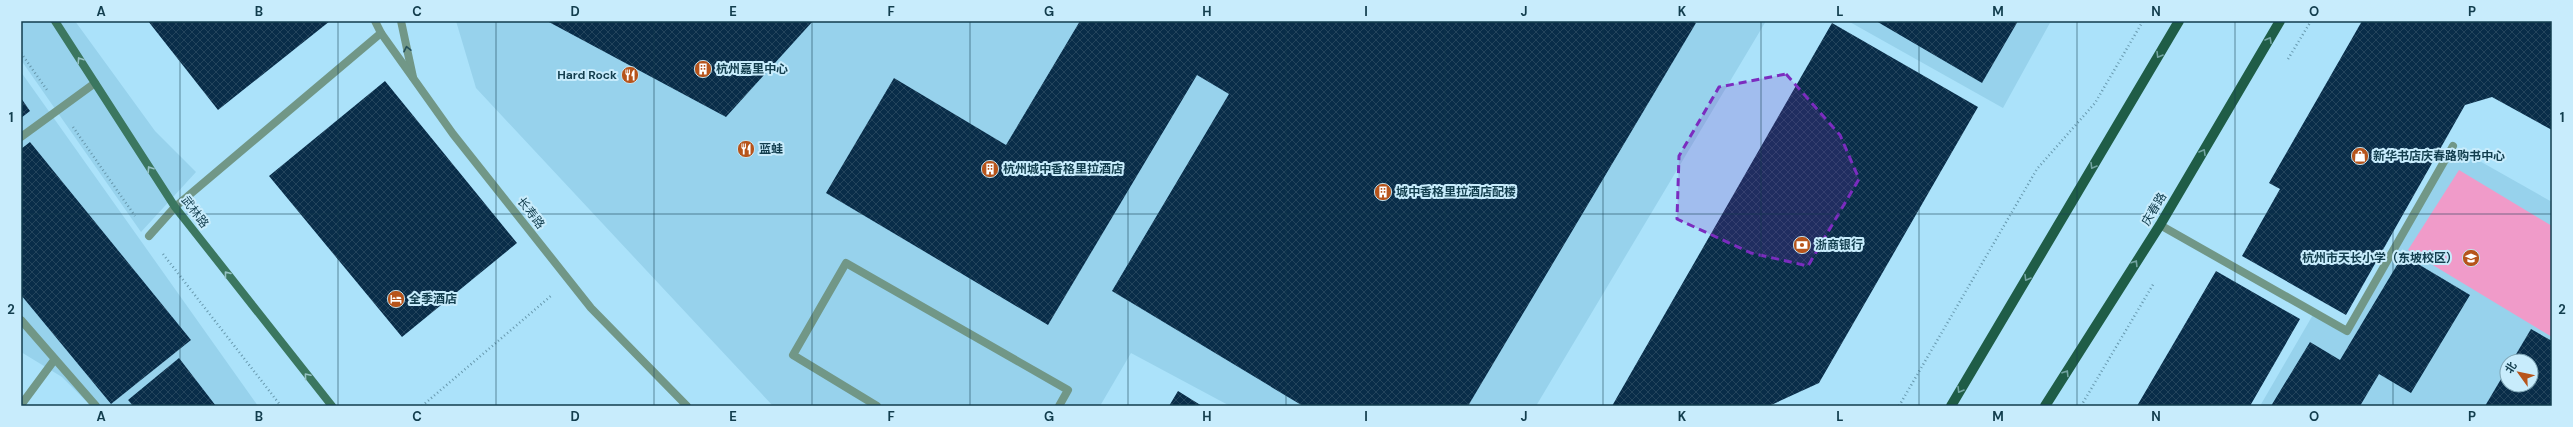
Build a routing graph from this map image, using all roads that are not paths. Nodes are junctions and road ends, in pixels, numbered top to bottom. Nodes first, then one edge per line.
1 (55, 21) edge
2 (375, 21) edge
3 (401, 21) edge
4 (2179, 21) edge
5 (2280, 21) edge
6 (381, 33) junction
7 (412, 77) junction
8 (95, 83) junction
9 (21, 137) edge
10 (2453, 146) dead end
11 (175, 207) junction
12 (2160, 225) junction
13 (149, 236) dead end
14 (21, 320) edge
15 (55, 359) junction
16 (21, 405) edge
17 (96, 406) edge
18 (332, 406) edge
19 (687, 406) edge
20 (877, 406) edge
21 (1059, 406) edge
22 (1951, 406) edge
23 (2045, 406) edge

8 -> 1 street, 武林路
2 - 6 street, 长寿路
7 -> 3 street
4 -> 22 main road
12 -> 5 main road, 庆春路
6 - 7 street, 长寿路
6 - 11 street
7 - 19 street, 长寿路
8 - 9 street
11 -> 8 street, 武林路
10 - 12 street
11 - 13 street
18 -> 11 street, 武林路
23 -> 12 main road, 庆春路
14 - 15 street
15 - 16 street
15 - 17 street
20 - 21 street

